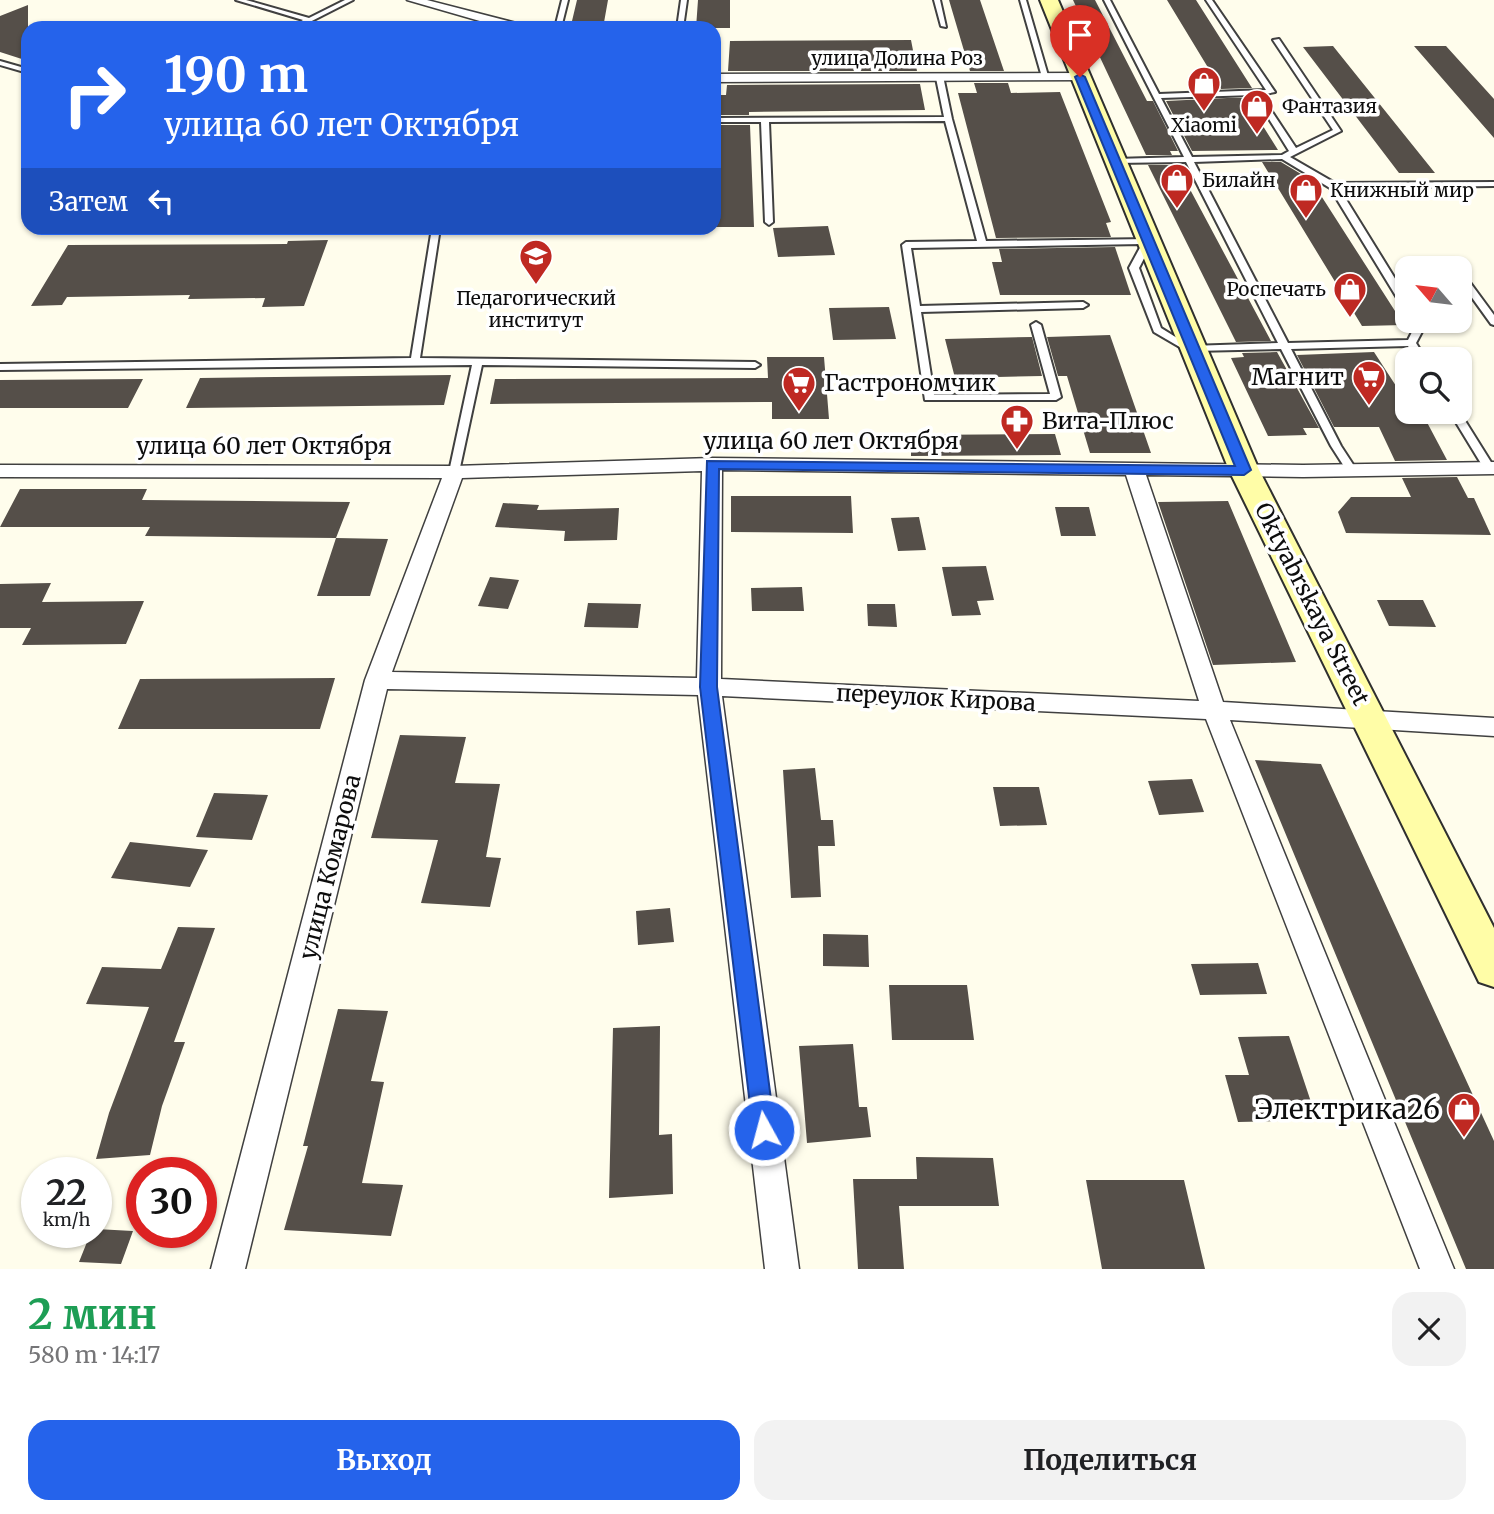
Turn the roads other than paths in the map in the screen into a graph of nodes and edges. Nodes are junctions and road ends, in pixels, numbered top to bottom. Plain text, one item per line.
1 (239, 0) edge
2 (350, 0) edge
3 (414, 0) edge
4 (565, 0) edge
5 (684, 0) edge
6 (937, 0) edge
7 (1023, 0) edge
8 (1049, 0) edge
9 (1107, 0) edge
10 (1209, 0) edge
11 (444, 4) edge
12 (310, 20) joint
13 (497, 21) edge
14 (560, 21) edge
15 (681, 21) edge
16 (944, 26) dead end
17 (1277, 40) dead end
18 (0, 63) edge
19 (21, 69) edge
20 (1046, 77) junction
21 (1080, 77) junction
22 (721, 78) edge
23 (940, 78) junction
24 (1256, 93) junction
25 (1157, 96) junction
26 (948, 119) junction
27 (721, 120) edge
28 (765, 120) junction
29 (1294, 152) junction
30 (1284, 157) junction
31 (1189, 159) junction
32 (1115, 161) junction
33 (1494, 184) edge
34 (1333, 186) junction
35 (769, 222) dead end
36 (435, 235) edge
37 (1149, 241) junction
38 (982, 244) junction
39 (1395, 287) edge
40 (1472, 292) edge
41 (1083, 305) dead end
42 (916, 309) junction
43 (1494, 322) edge
44 (1036, 325) dead end
45 (1416, 333) edge
46 (1411, 343) junction
47 (1287, 346) junction
48 (1414, 347) edge
49 (1194, 350) junction
50 (415, 360) junction
51 (478, 362) junction
52 (755, 365) dead end
53 (0, 367) edge
54 (1463, 424) edge
55 (712, 464) junction
56 (1492, 468) edge
57 (1133, 469) junction
58 (1351, 469) junction
59 (1244, 470) junction
60 (0, 471) edge
61 (454, 472) junction
62 (377, 680) junction
63 (709, 687) junction
64 (1214, 710) junction
65 (1369, 718) junction
66 (1494, 727) edge
67 (1494, 969) edge
68 (228, 1269) edge
69 (782, 1269) edge
70 (1437, 1269) edge

1 - 12 lane
2 - 12 lane
3 - 11 street
4 - 14 lane
5 - 15 lane
6 - 16 lane
7 - 20 lane
8 - 21 main road, Oktyabrskaya Street
9 - 25 lane
10 - 24 lane
11 - 13 street
17 - 29 lane
18 - 19 lane
20 - 21 street, улица Долина Роз
20 - 23 street, улица Долина Роз
21 - 32 main road, Oktyabrskaya Street
22 - 23 street, улица Долина Роз
23 - 26 lane
24 - 25 lane
24 - 29 lane
25 - 31 lane
26 - 28 lane
26 - 38 lane
27 - 28 lane
28 - 35 lane
29 - 30 lane
30 - 31 lane
30 - 34 lane
31 - 32 lane
31 - 47 lane
32 - 37 main road, Oktyabrskaya Street
33 - 34 lane
34 - 39 lane
36 - 50 lane
37 - 38 lane
37 - 49 main road, Oktyabrskaya Street
38 - 42 lane
40 - 43 lane
41 - 42 lane
42 - 44 lane
45 - 46 lane
46 - 47 lane
46 - 48 lane
47 - 49 lane
47 - 58 lane
49 - 59 main road, Oktyabrskaya Street
50 - 51 lane
50 - 53 lane
51 - 52 lane
51 - 61 lane
54 - 56 lane
55 - 57 street, улица 60 лет Октября
55 - 61 street, улица 60 лет Октября
55 - 63 street
56 - 58 street, улица 60 лет Октября
57 - 59 street, улица 60 лет Октября
57 - 64 street
58 - 59 street, улица 60 лет Октября
59 - 65 main road, Oktyabrskaya Street
60 - 61 street, улица 60 лет Октября
61 - 62 street, улица Комарова
62 - 63 street, переулок Кирова
62 - 68 street, улица Комарова
63 - 64 street, переулок Кирова
63 - 69 street
64 - 65 street, переулок Кирова
64 - 70 street
65 - 66 street, переулок Кирова
65 - 67 main road, Oktyabrskaya Street

